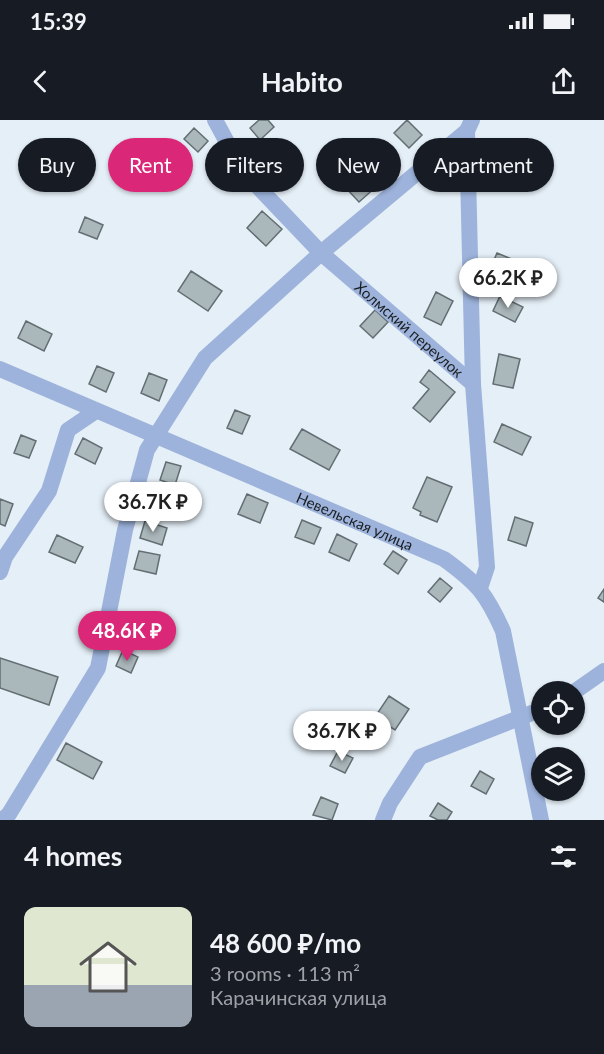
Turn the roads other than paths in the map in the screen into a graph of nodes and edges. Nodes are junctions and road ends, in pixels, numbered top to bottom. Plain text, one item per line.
1 (215, 120) edge
2 (469, 125) edge
3 (321, 253) junction
4 (0, 369) edge
5 (473, 384) junction
6 (96, 411) junction
7 (155, 435) junction
8 (0, 572) edge
9 (480, 588) junction
10 (604, 671) edge
11 (585, 684) edge
12 (531, 715) edge
13 (520, 720) junction
14 (2, 820) edge
15 (382, 820) edge
16 (541, 820) edge

1 - 3 street, Холмский переулок
2 - 3 street
2 - 5 street
3 - 5 street, Холмский переулок
3 - 7 street
4 - 6 street, Невельская улица
5 - 9 street, Холмский переулок
6 - 7 street, Невельская улица
6 - 8 street
7 - 9 street, Невельская улица
7 - 14 street
9 - 13 street, Невельская улица
10 - 11 street
12 - 13 street
13 - 15 street
13 - 16 street, Невельская улица

